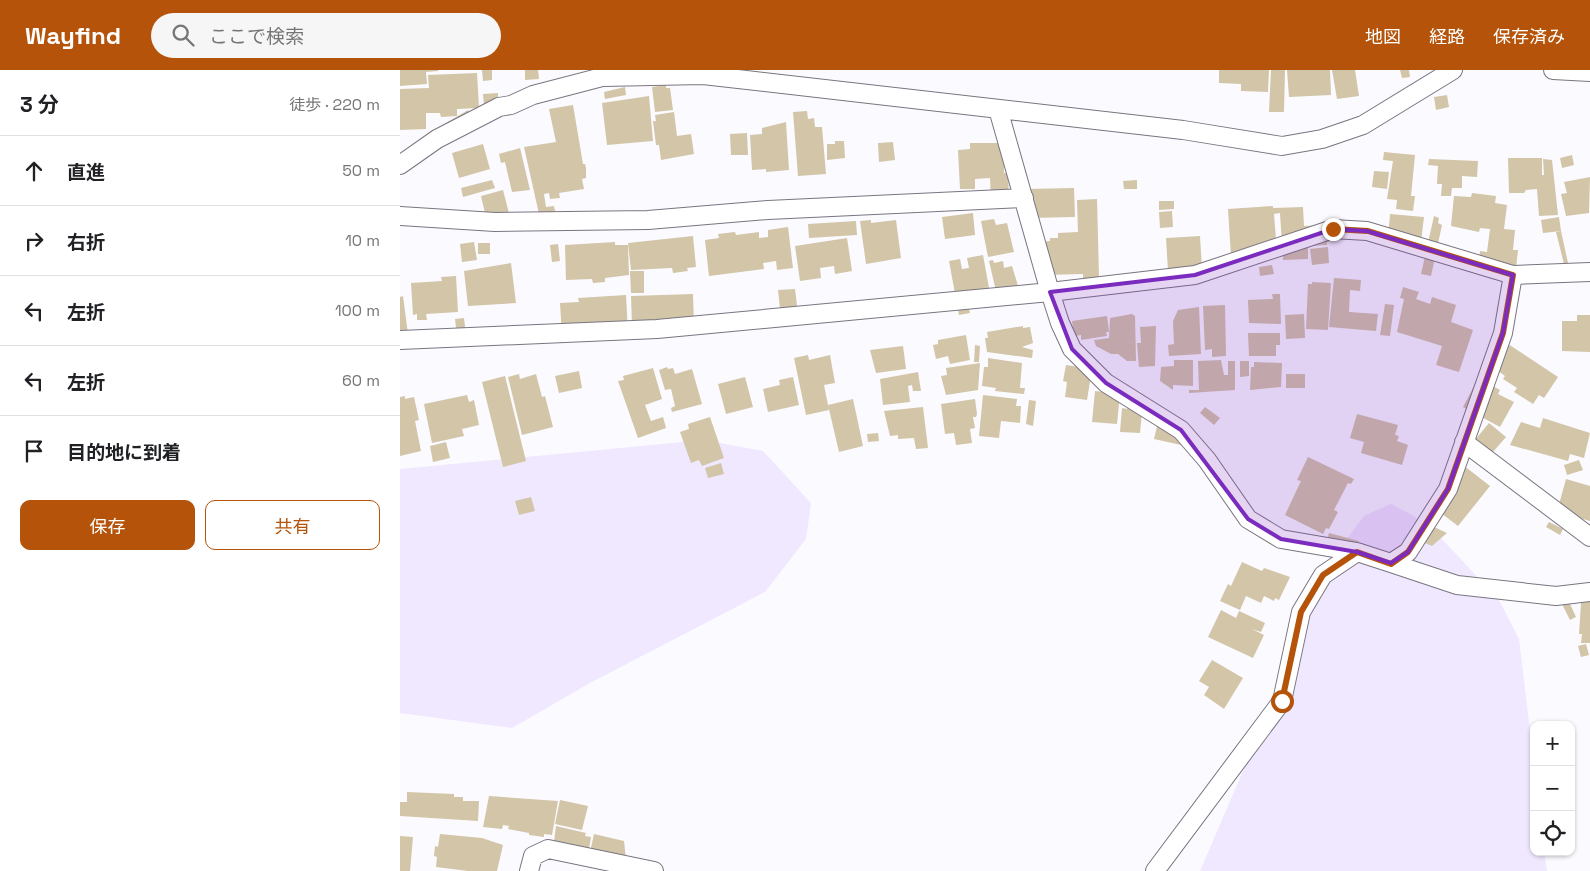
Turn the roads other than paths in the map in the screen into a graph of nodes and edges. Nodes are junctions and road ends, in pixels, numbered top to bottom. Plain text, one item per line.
1 (1453, 70) edge
2 (1553, 70) edge
3 (1590, 72) edge
4 (998, 109) junction
5 (400, 165) edge
6 (1024, 198) junction
7 (400, 216) edge
8 (1590, 272) edge
9 (1513, 275) junction
10 (1050, 292) junction
11 (400, 340) edge
12 (1464, 442) junction
13 (1590, 537) edge
14 (1357, 552) junction
15 (1391, 564) junction
16 (1590, 592) edge
17 (529, 871) edge
18 (654, 871) edge
19 (1155, 871) edge

1 - 4 street
2 - 3 street
4 - 5 street
4 - 6 street
6 - 7 street
6 - 10 street
8 - 9 street
9 - 10 street
9 - 12 street
10 - 11 street
10 - 14 street
12 - 13 street
12 - 15 street
14 - 15 street
14 - 19 street
15 - 16 street
17 - 18 street

